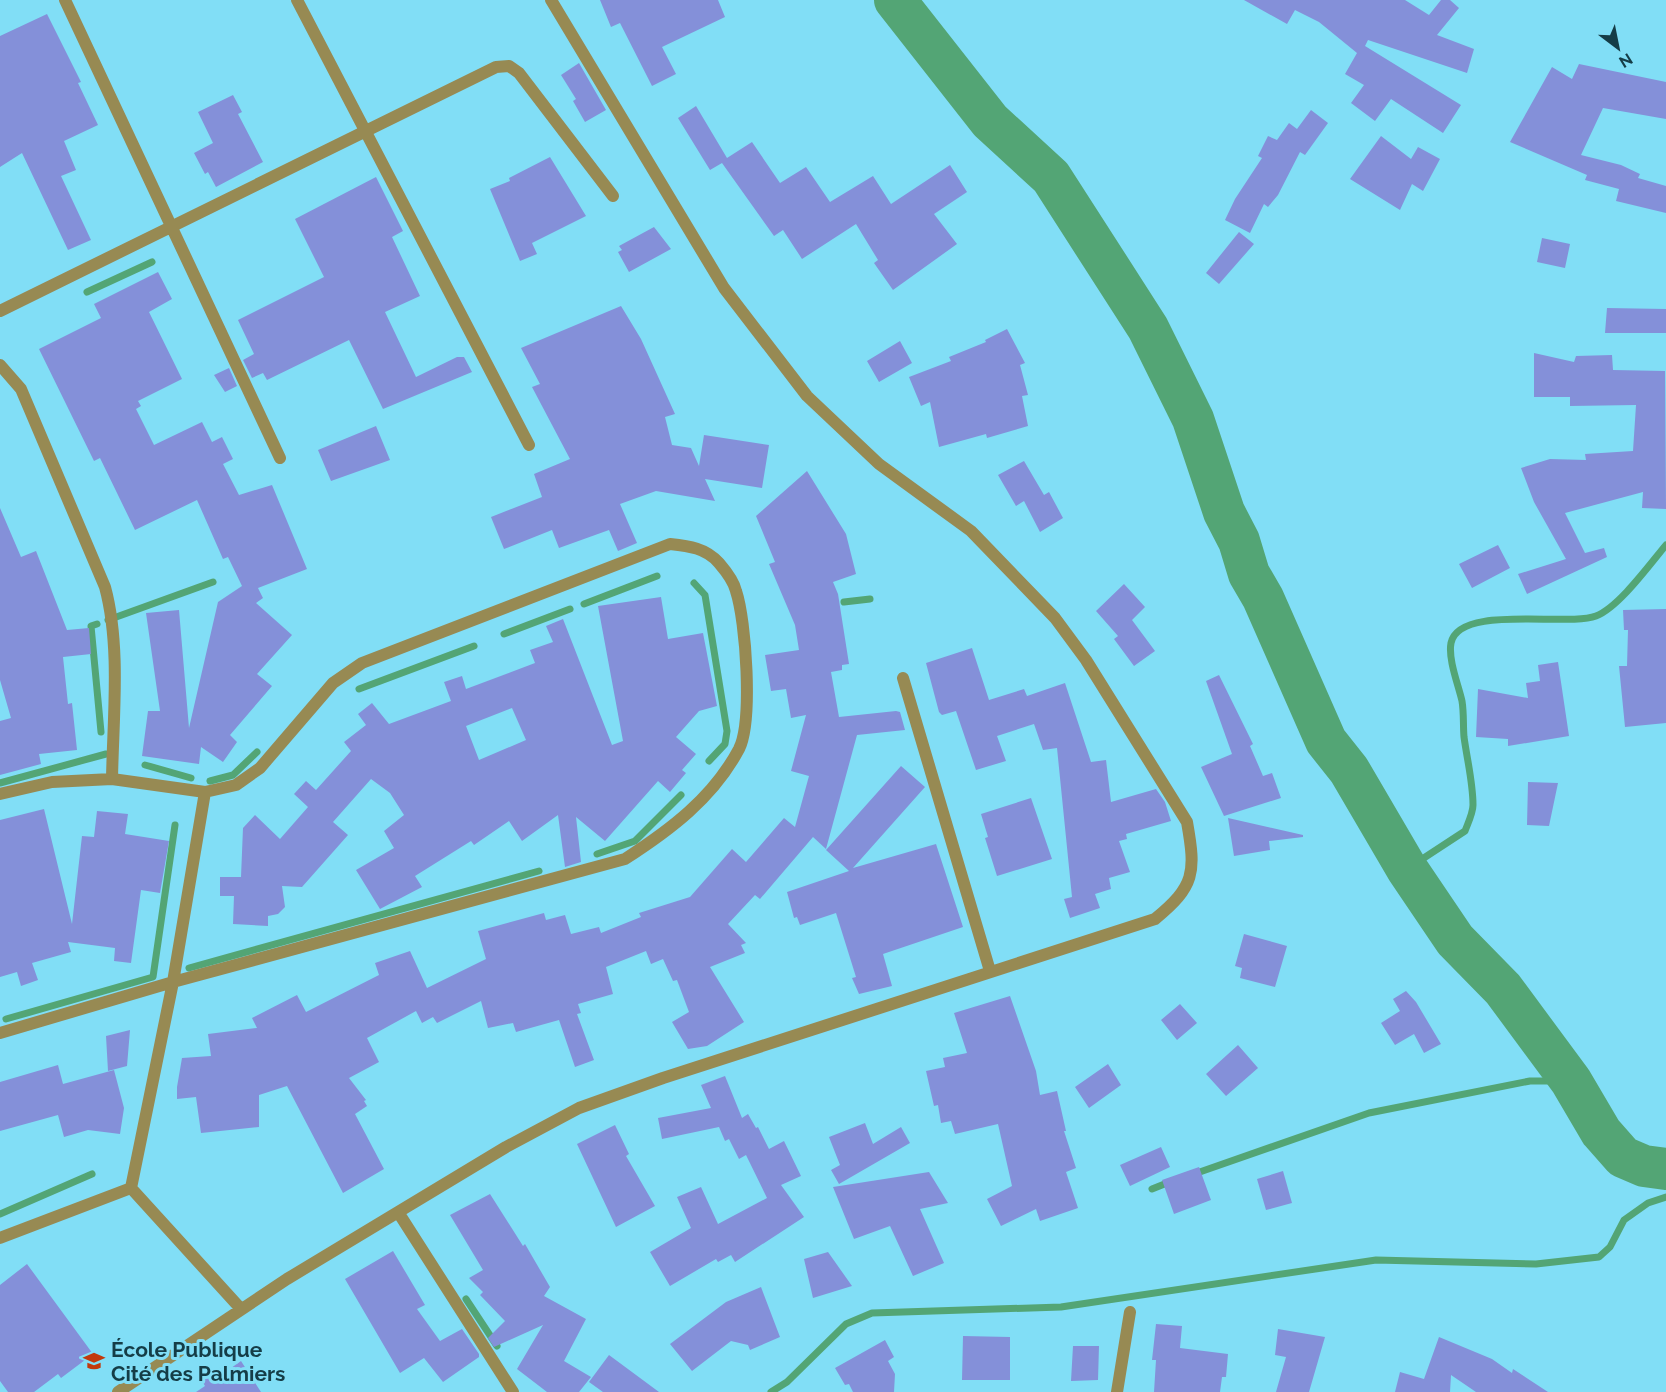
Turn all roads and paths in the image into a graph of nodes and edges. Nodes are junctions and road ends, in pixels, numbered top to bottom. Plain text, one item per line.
1 (64, 0) edge
2 (297, 0) edge
3 (551, 0) edge
4 (365, 134) junction
5 (613, 196) dead end
6 (171, 228) junction
7 (0, 311) edge
8 (0, 365) edge
9 (529, 445) dead end
10 (280, 458) dead end
11 (903, 678) dead end
12 (112, 779) junction
13 (205, 792) junction
14 (0, 794) edge
15 (990, 971) junction
16 (173, 982) junction
17 (0, 1033) edge
18 (130, 1188) junction
19 (398, 1212) junction
20 (0, 1238) edge
21 (241, 1309) junction
22 (1130, 1312) dead end
23 (118, 1392) edge
24 (513, 1392) edge
25 (1117, 1392) edge

1 - 6 street
2 - 4 street
3 - 15 street
4 - 5 street
4 - 6 street
4 - 9 street
6 - 7 street
6 - 10 street
8 - 12 street
11 - 15 street
12 - 13 street
12 - 14 street
13 - 16 street
13 - 16 street
15 - 19 street
16 - 17 street
16 - 18 street
18 - 20 street
18 - 21 street
19 - 21 street
19 - 24 street
21 - 23 street
22 - 25 street

